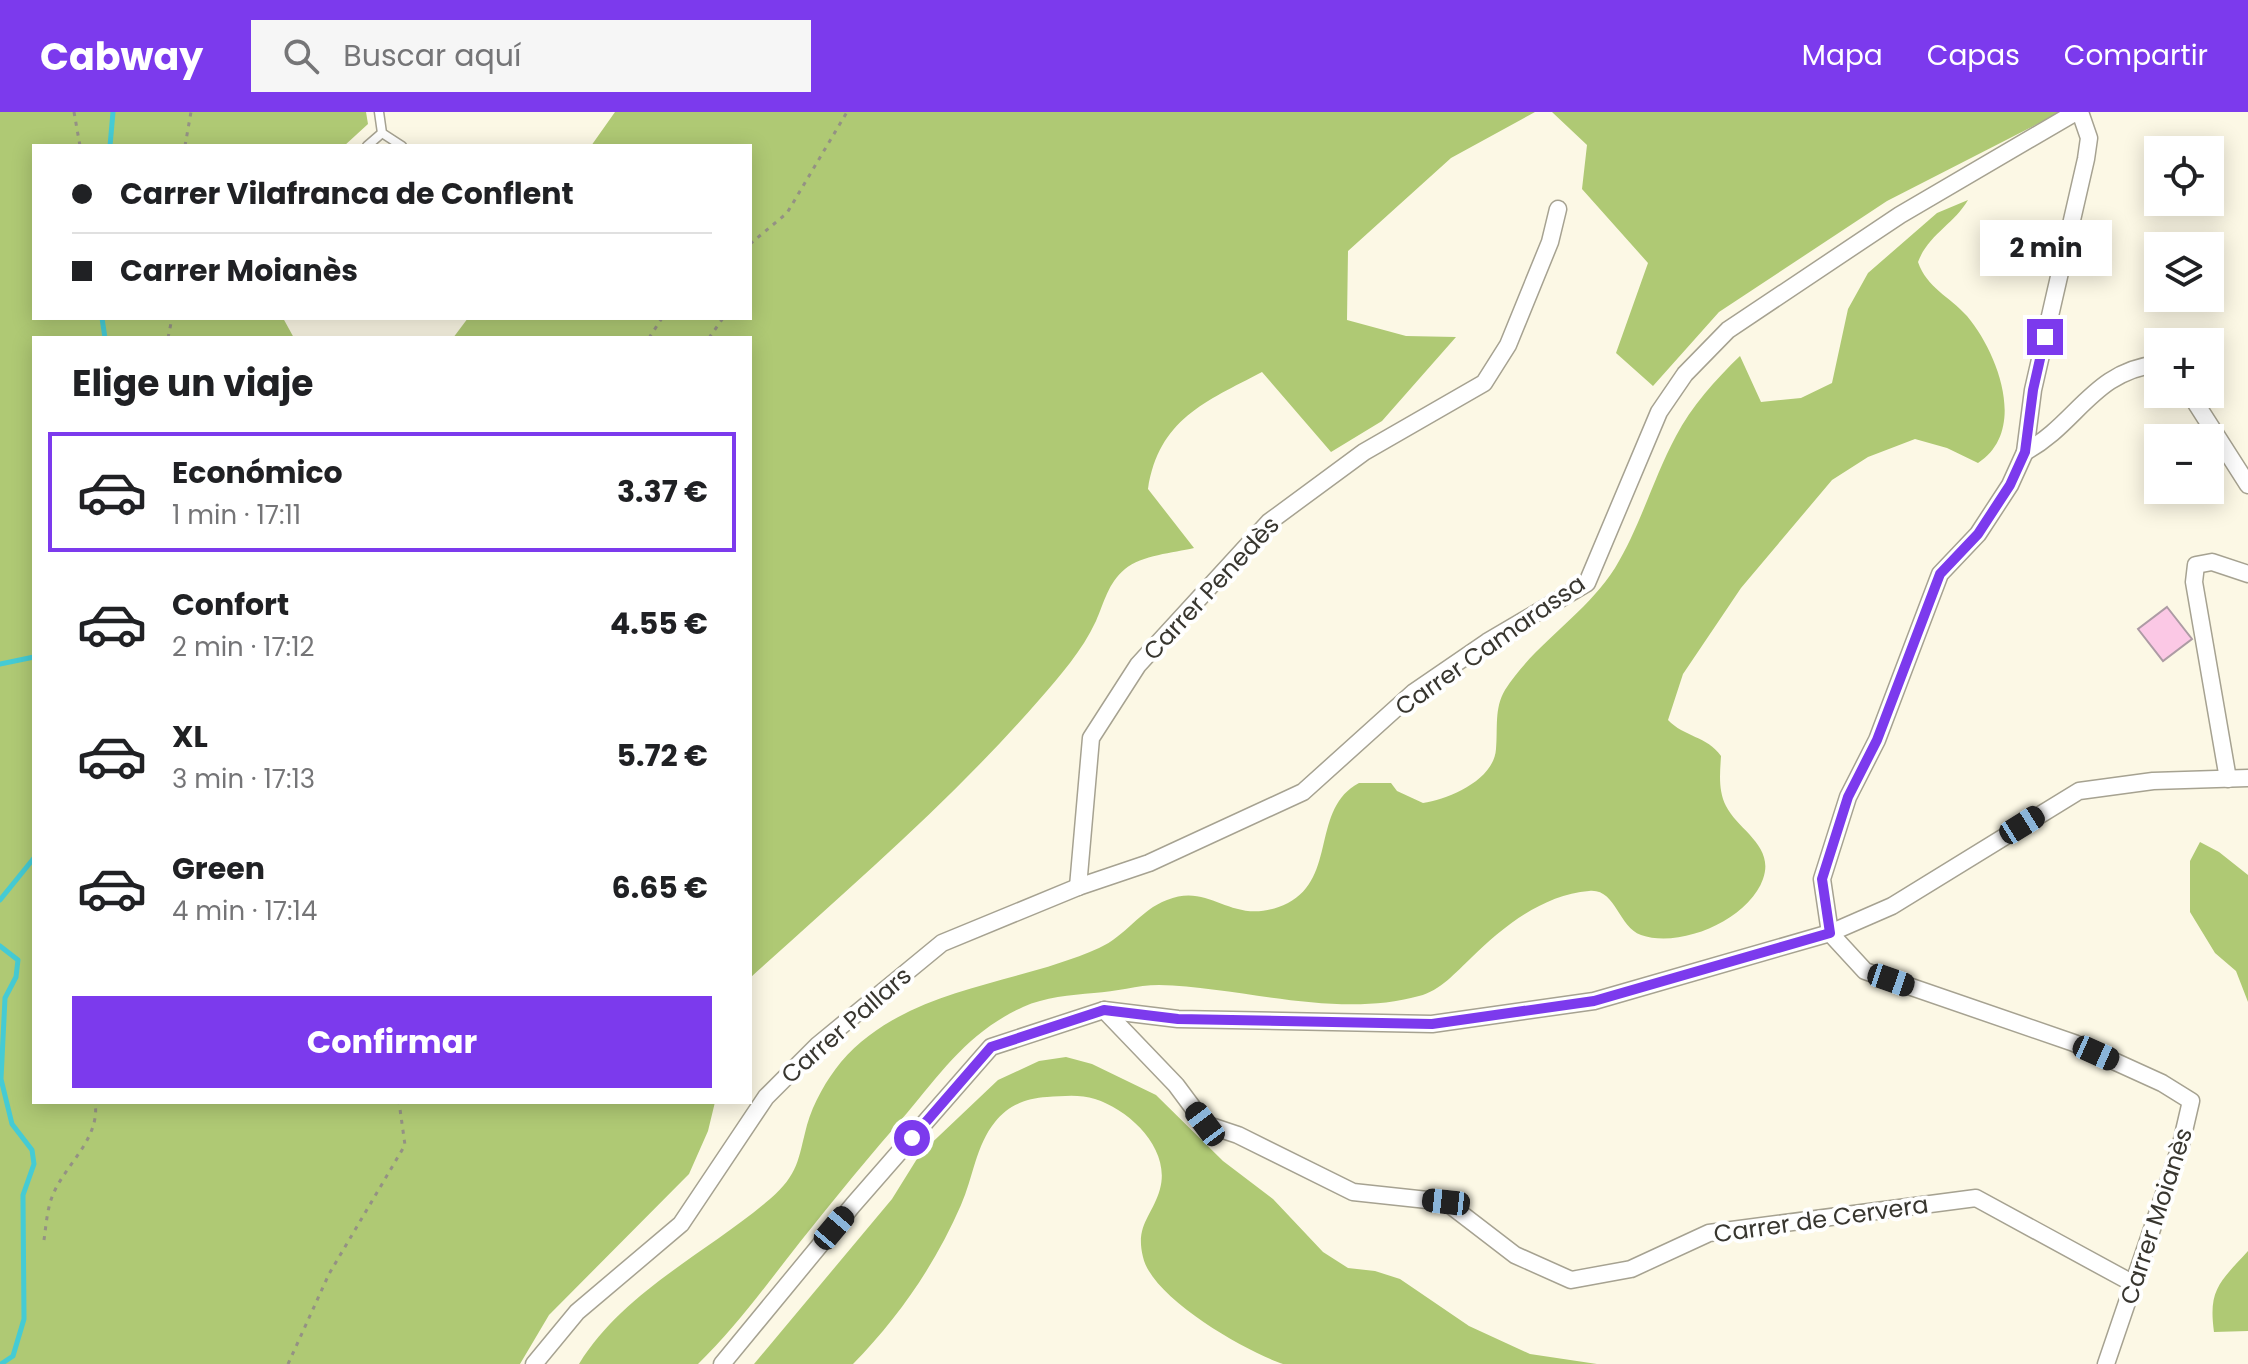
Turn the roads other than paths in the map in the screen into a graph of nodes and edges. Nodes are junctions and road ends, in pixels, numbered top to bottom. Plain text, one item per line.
1 (379, 112) edge
2 (2078, 112) edge
3 (382, 133) junction
4 (369, 144) edge
5 (399, 144) edge
6 (1558, 209) dead end
7 (2144, 366) edge
8 (2199, 408) edge
9 (2025, 452) junction
10 (2248, 485) edge
11 (2248, 574) edge
12 (2248, 778) edge
13 (2228, 779) junction
14 (1078, 887) junction
15 (1830, 933) junction
16 (1104, 1010) junction
17 (2134, 1284) junction
18 (534, 1364) edge
19 (722, 1364) edge
20 (2106, 1364) edge

1 - 3 lane
2 - 9 street
2 - 14 street, Carrer Camarassa
3 - 4 lane
3 - 5 lane
6 - 14 street, Carrer Penedès
7 - 9 street
8 - 10 street
9 - 15 street
11 - 13 street
12 - 13 street
13 - 15 street
14 - 18 street, Carrer Pallars
15 - 16 street
15 - 17 street, Carrer Moianès
16 - 17 street, Carrer de Cervera
16 - 19 street
17 - 20 street, Carrer Moianès

